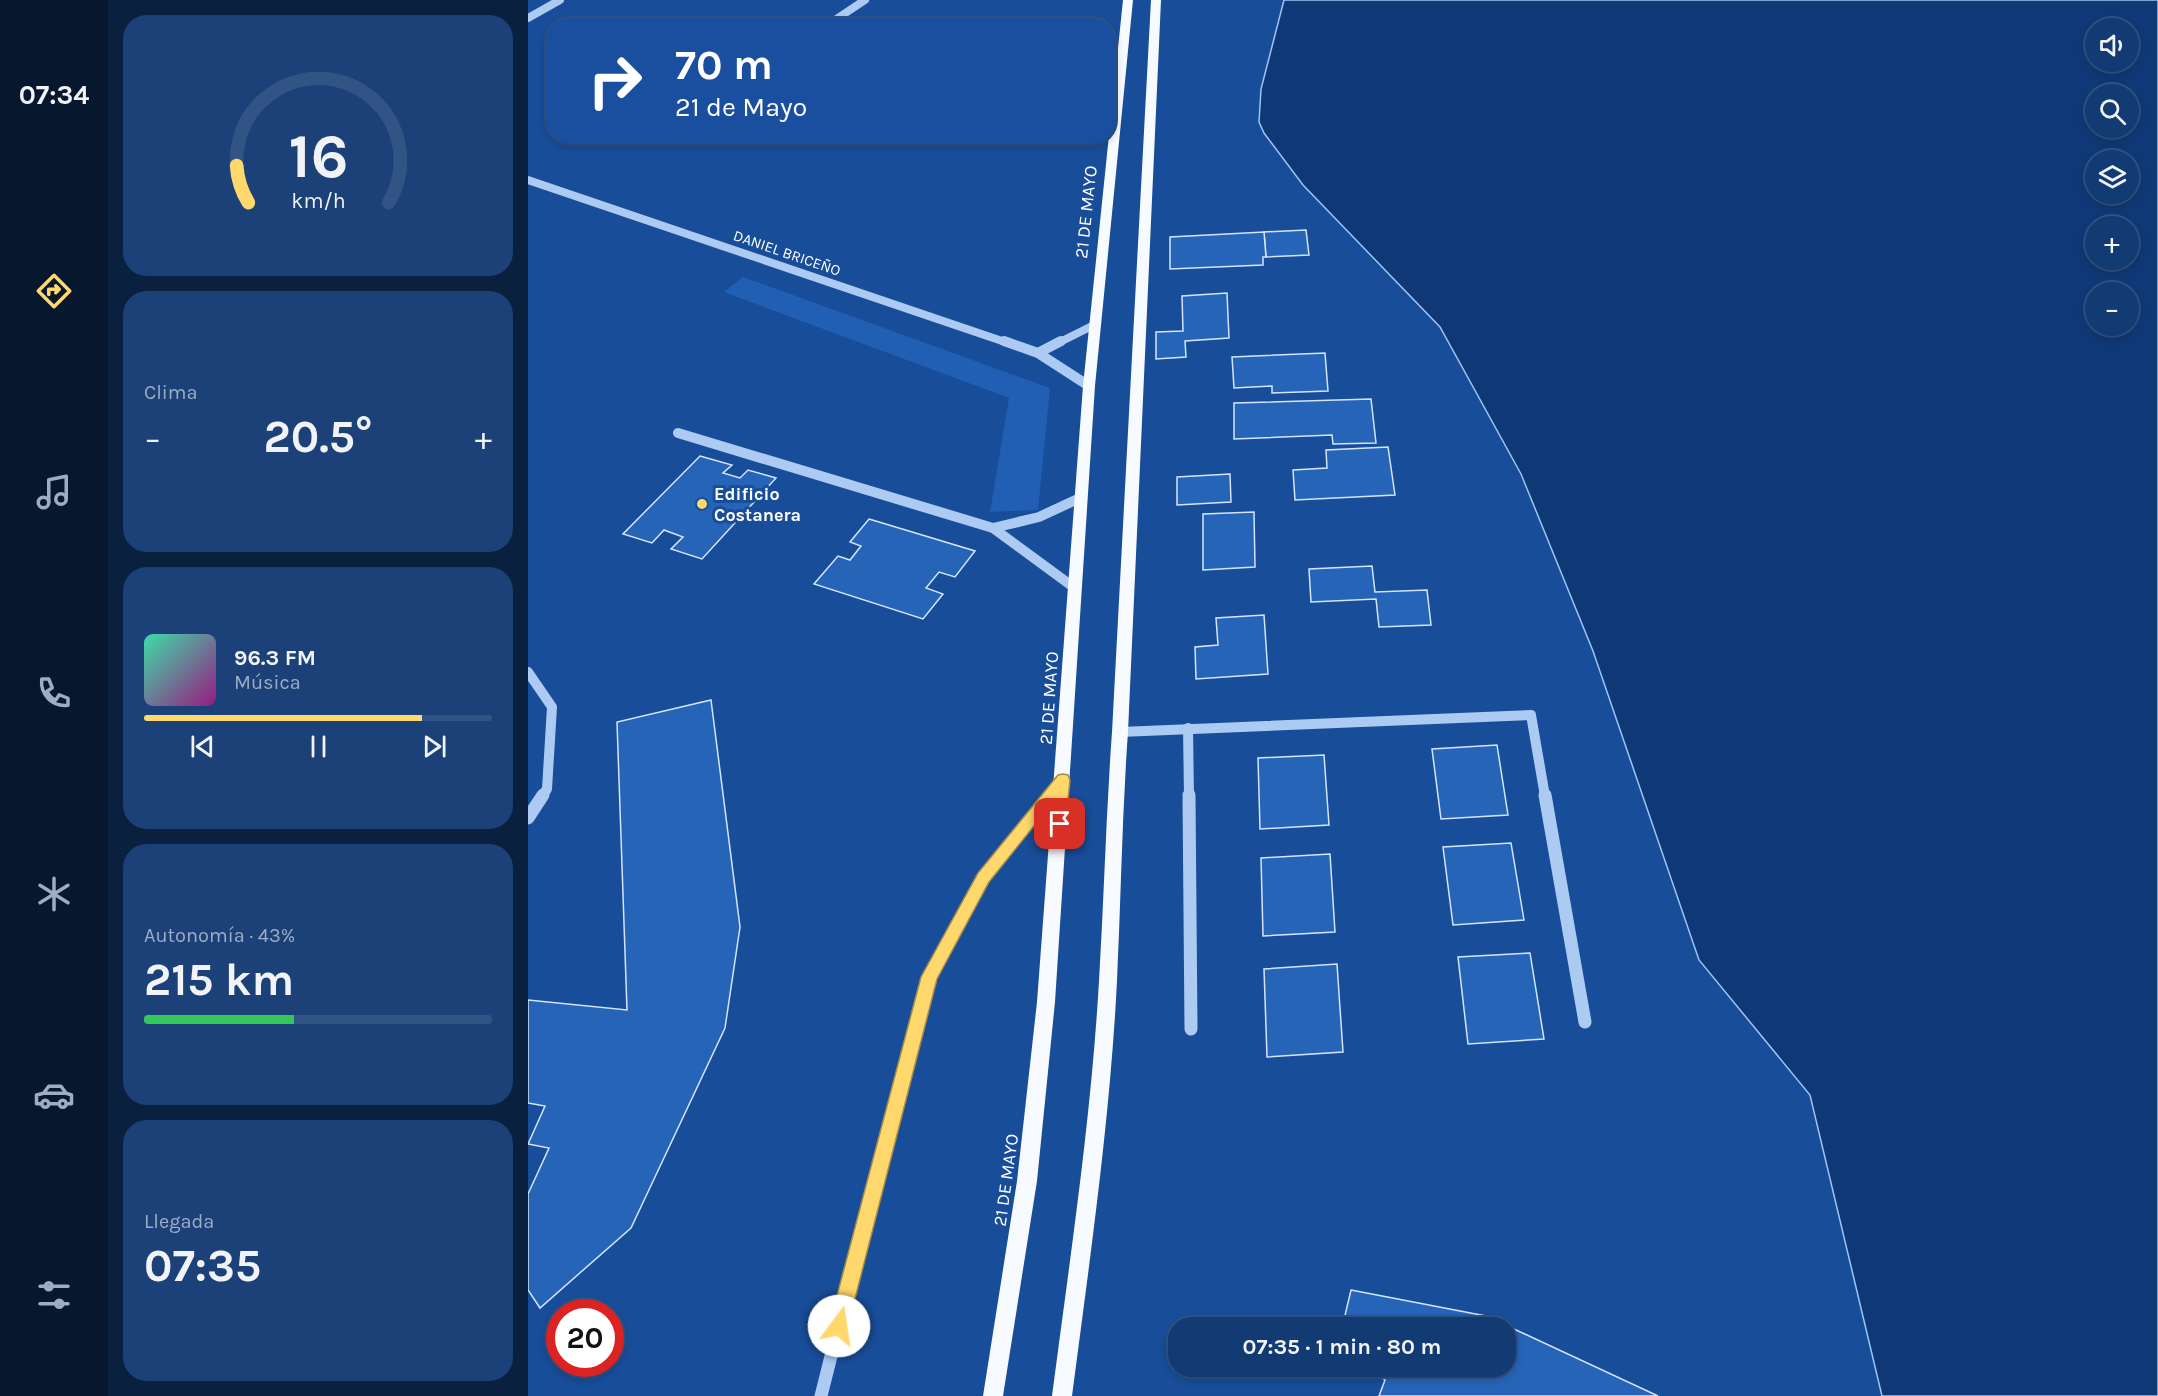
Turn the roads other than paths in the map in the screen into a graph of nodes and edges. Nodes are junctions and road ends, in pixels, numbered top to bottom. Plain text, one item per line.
1 (557, 0) edge
2 (865, 0) edge
3 (1128, 0) edge
4 (1156, 0) edge
5 (528, 18) edge
6 (838, 18) edge
7 (1116, 118) edge
8 (1113, 144) edge
9 (528, 180) edge
10 (1095, 325) junction
11 (1038, 353) junction
12 (1089, 386) junction
13 (678, 433) dead end
14 (1082, 497) junction
15 (993, 528) junction
16 (1076, 589) junction
17 (528, 672) edge
18 (1188, 728) junction
19 (1120, 732) junction
20 (1063, 780) junction
21 (528, 818) edge
22 (1585, 1022) dead end
23 (1191, 1029) dead end
24 (821, 1396) edge
25 (993, 1396) edge
26 (1062, 1396) edge

1 - 5 street
2 - 6 street
3 - 7 main road, 21 DE MAYO
4 - 19 main road
8 - 10 main road, 21 DE MAYO
9 - 11 street, DANIEL BRICEÑO
10 - 11 street
10 - 12 main road, 21 DE MAYO
11 - 12 street, DANIEL BRICEÑO
12 - 14 main road, 21 DE MAYO
13 - 15 street
14 - 15 street
14 - 16 main road, 21 DE MAYO
15 - 16 street
16 - 20 main road, 21 DE MAYO
17 - 21 street
18 - 19 street
18 - 22 street
18 - 23 street
19 - 26 main road
20 - 24 street
20 - 25 main road, 21 DE MAYO

